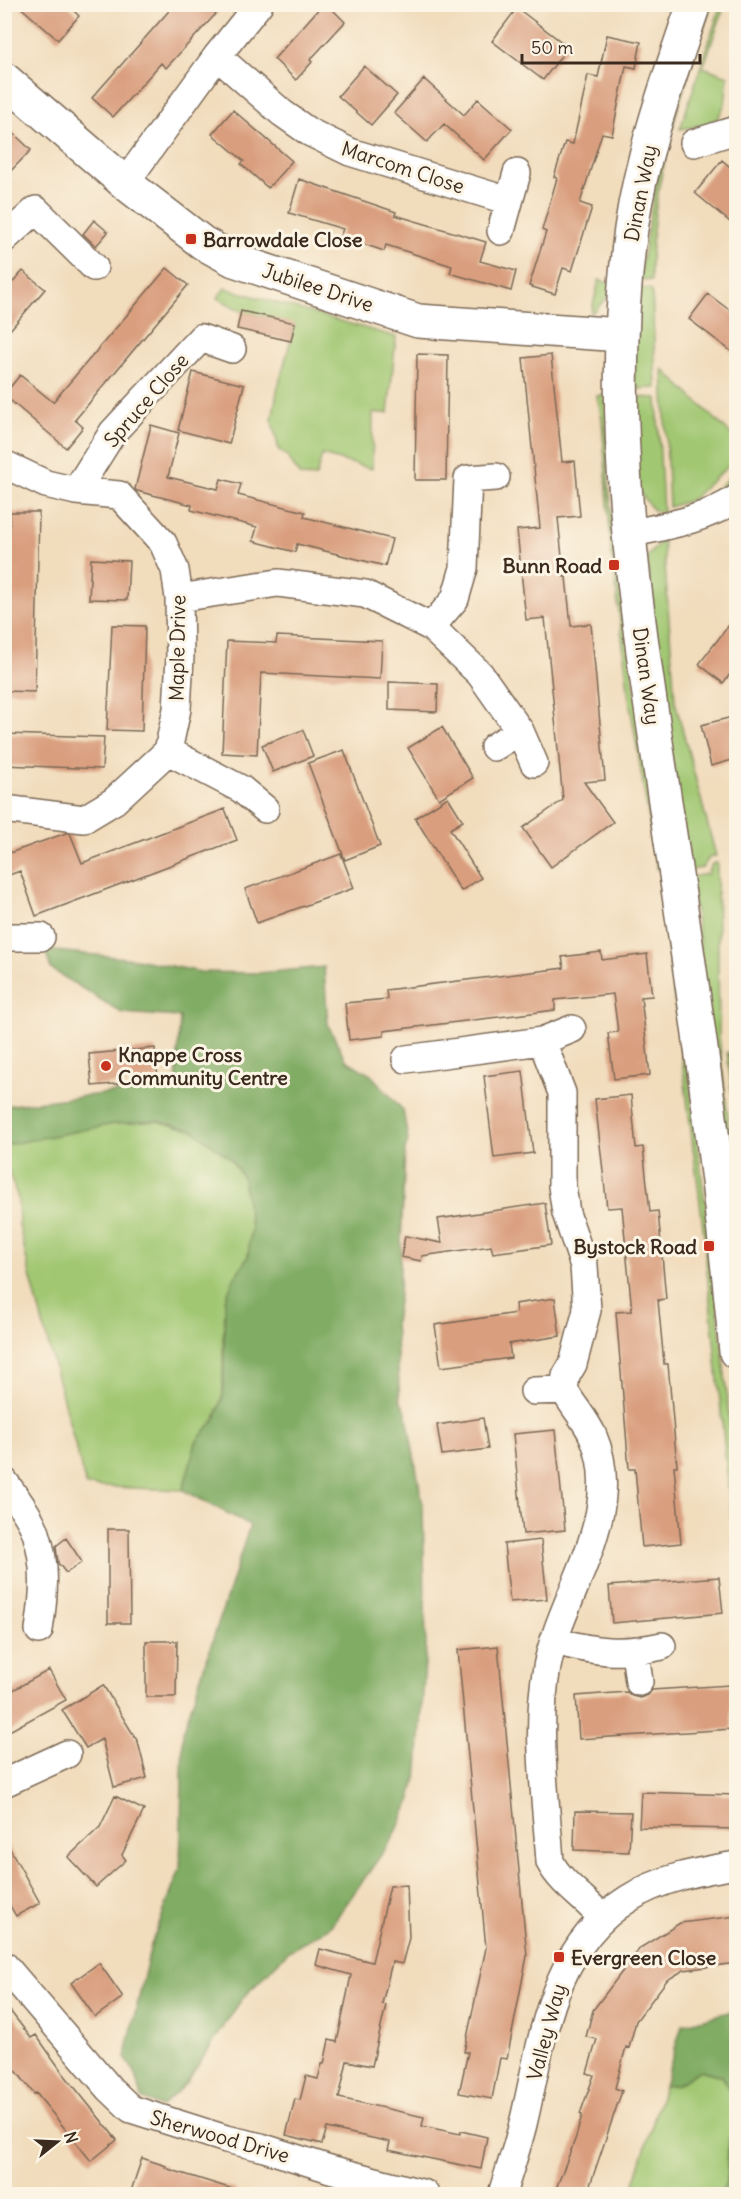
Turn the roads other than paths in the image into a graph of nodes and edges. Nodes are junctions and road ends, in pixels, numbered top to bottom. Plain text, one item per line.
1 (259, 4) edge
2 (694, 4) edge
3 (217, 56) junction
4 (4, 79) edge
5 (736, 130) edge
6 (694, 143) dead end
7 (517, 173) dead end
8 (125, 183) junction
9 (509, 201) junction
10 (501, 231) dead end
11 (4, 239) edge
12 (94, 267) dead end
13 (622, 336) junction
14 (232, 349) dead end
15 (4, 464) edge
16 (496, 477) dead end
17 (76, 491) junction
18 (736, 499) edge
19 (628, 534) junction
20 (179, 598) junction
21 (431, 627) junction
22 (520, 731) junction
23 (494, 747) dead end
24 (168, 751) junction
25 (534, 763) dead end
26 (4, 809) edge
27 (265, 809) dead end
28 (4, 937) edge
29 (41, 937) dead end
30 (572, 1029) dead end
31 (542, 1041) junction
32 (406, 1059) dead end
33 (736, 1352) edge
34 (564, 1390) junction
35 (534, 1391) dead end
36 (4, 1481) edge
37 (39, 1630) dead end
38 (555, 1641) junction
39 (662, 1646) dead end
40 (635, 1652) junction
41 (639, 1682) dead end
42 (67, 1754) dead end
43 (4, 1783) edge
44 (736, 1865) edge
45 (603, 1918) junction
46 (4, 1965) edge
47 (425, 2194) edge
48 (502, 2194) edge

1 - 3 street
2 - 13 street, Dinan Way
3 - 8 street
3 - 9 street, Marcom Close
4 - 8 street, Jubilee Drive
5 - 6 street
7 - 9 street
8 - 13 street, Jubilee Drive
9 - 10 street
11 - 12 street
13 - 19 street, Dinan Way
14 - 17 street, Spruce Close
15 - 17 street, Maple Drive
16 - 21 street
17 - 20 street, Maple Drive
18 - 19 street
19 - 33 street, Dinan Way
20 - 21 street
20 - 24 street, Maple Drive
21 - 22 street
22 - 23 street
22 - 25 street
24 - 26 street
24 - 27 street
28 - 29 street
30 - 31 street
31 - 32 street
31 - 34 street
34 - 35 street
34 - 38 street
36 - 37 street
38 - 40 street
38 - 45 street
39 - 40 street
40 - 41 street
42 - 43 street
44 - 45 street, Valley Way
45 - 48 street, Valley Way
46 - 47 street, Sherwood Drive

